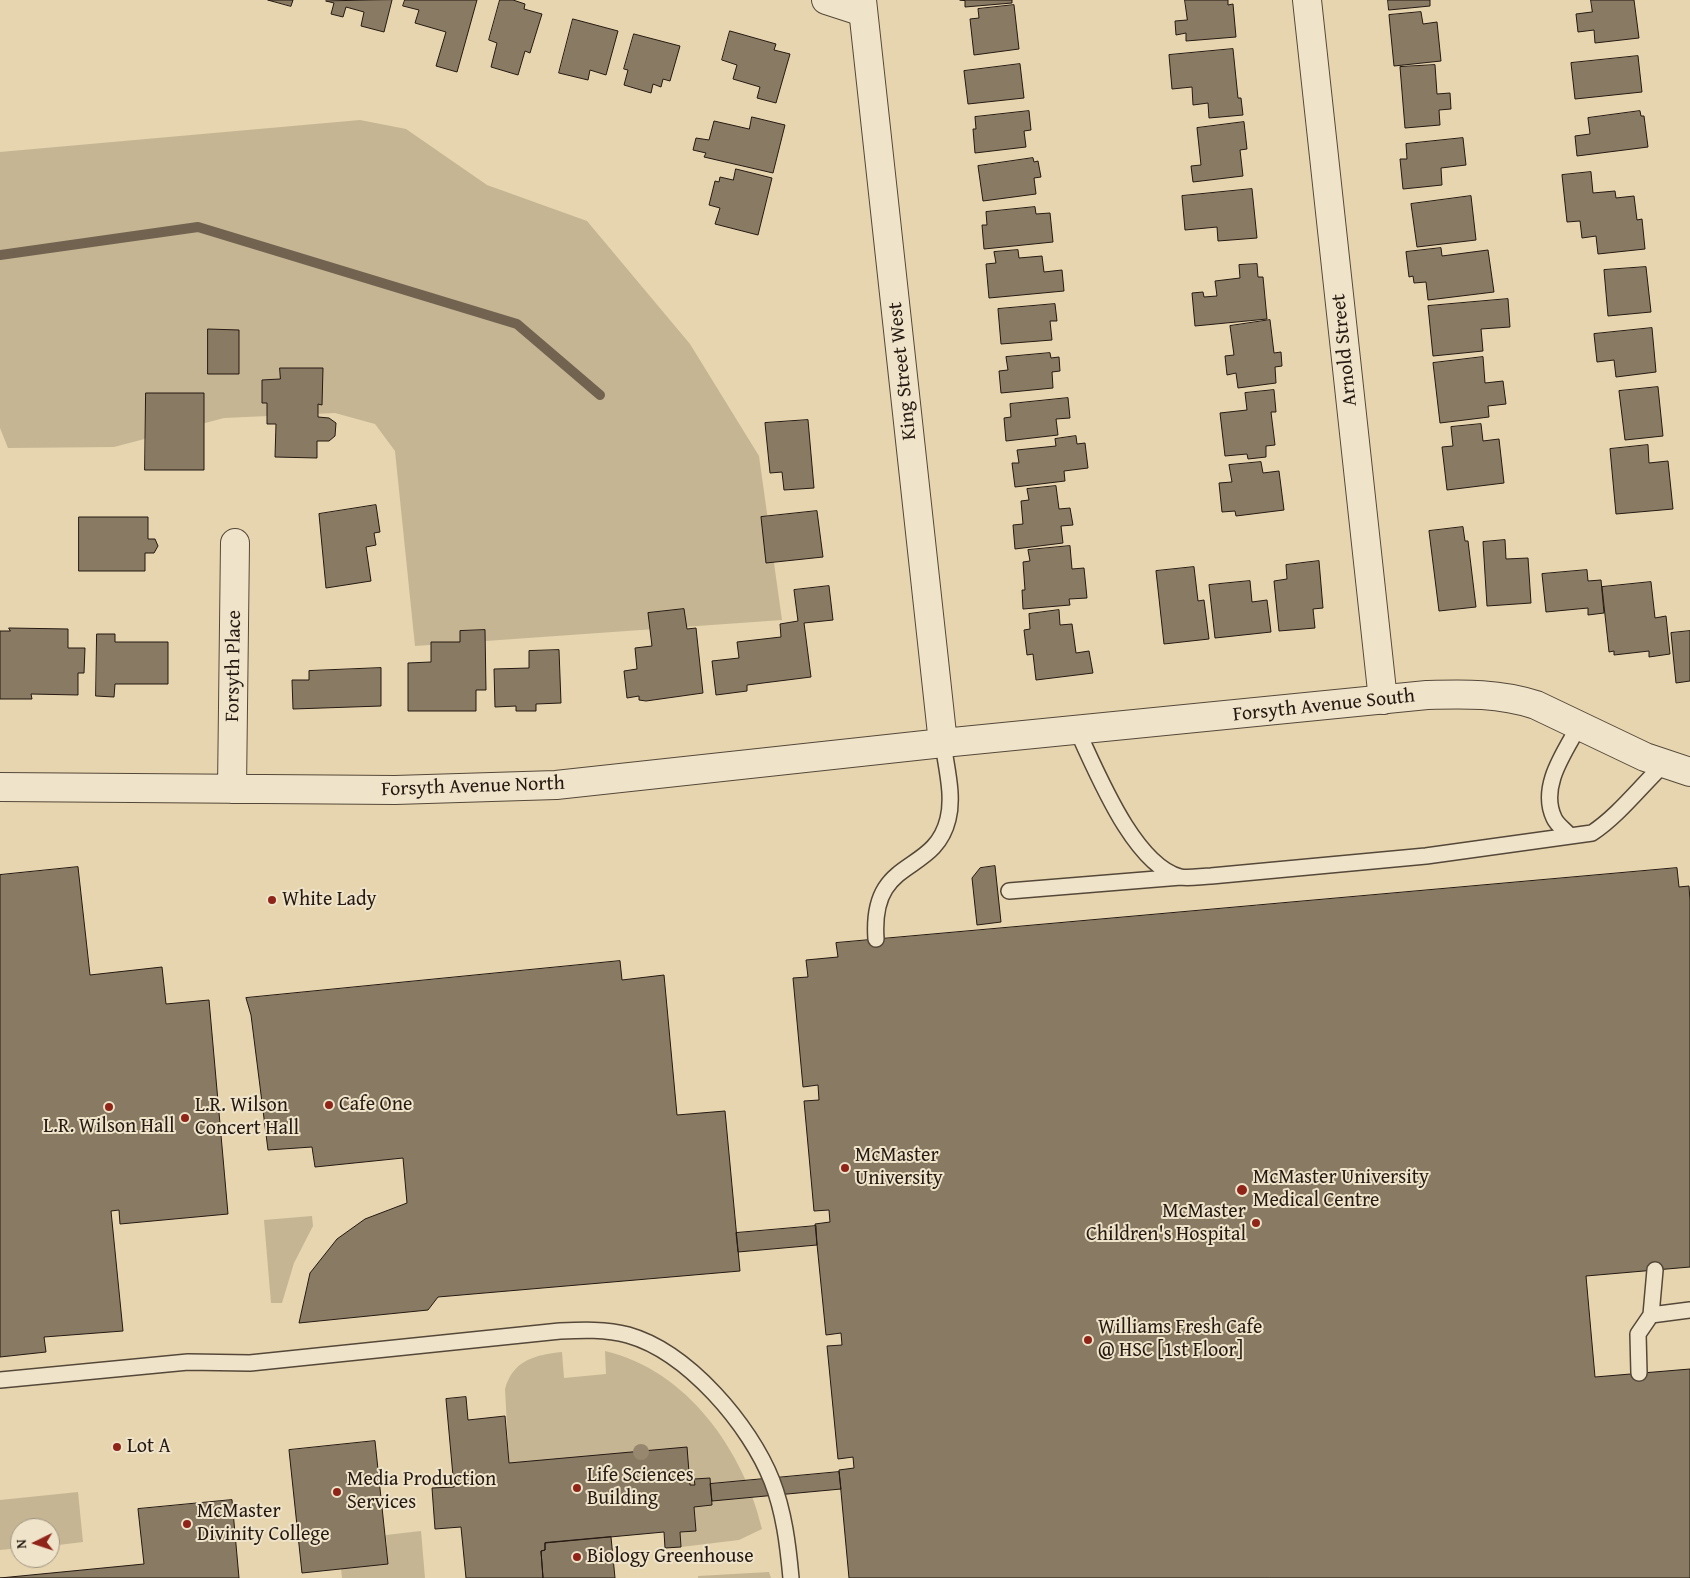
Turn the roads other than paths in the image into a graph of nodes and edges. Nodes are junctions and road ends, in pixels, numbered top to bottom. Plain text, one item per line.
1 (826, 0) edge
2 (1308, 0) edge
3 (863, 6) edge
4 (235, 543) dead end
5 (1383, 700) junction
6 (1580, 724) junction
7 (1077, 730) junction
8 (943, 743) junction
9 (1664, 764) junction
10 (1690, 772) edge
11 (0, 787) edge
12 (232, 790) junction
13 (1570, 836) junction
14 (1181, 877) junction
15 (1009, 891) dead end
16 (876, 939) dead end
17 (1655, 1270) dead end
18 (1690, 1310) edge
19 (1651, 1315) junction
20 (1639, 1373) dead end
21 (0, 1380) edge
22 (791, 1578) edge

1 - 3 street
2 - 5 street, Arnold Street
3 - 8 street, King Street West
4 - 12 street, Forsyth Place
5 - 6 street, Forsyth Avenue South
5 - 7 street, Forsyth Avenue South
6 - 9 street, Forsyth Avenue South
6 - 13 lane
7 - 8 street, Forsyth Avenue South
7 - 14 lane
8 - 12 street, Forsyth Avenue North
8 - 16 lane
9 - 10 street, Forsyth Avenue South
9 - 13 lane
11 - 12 street, Forsyth Avenue North
13 - 14 lane
14 - 15 lane
17 - 19 lane
18 - 19 lane
19 - 20 lane
21 - 22 lane

